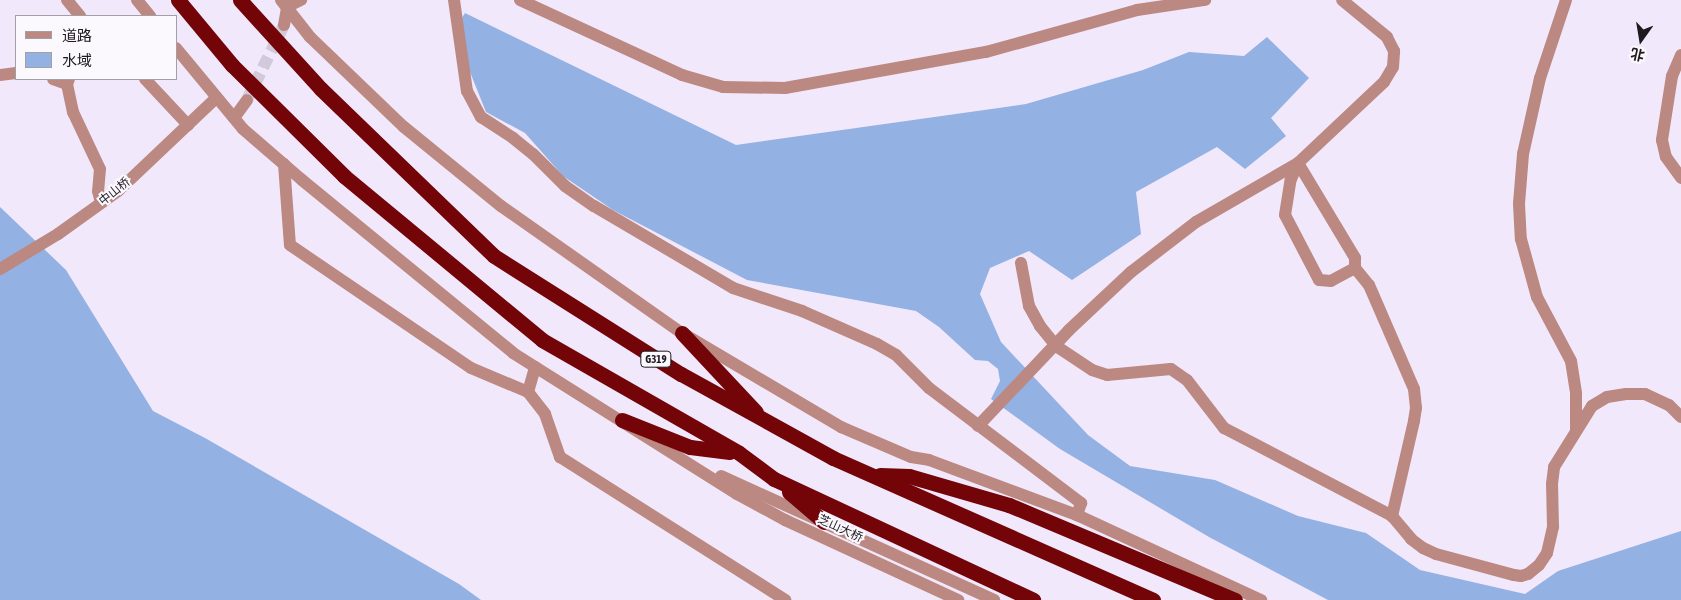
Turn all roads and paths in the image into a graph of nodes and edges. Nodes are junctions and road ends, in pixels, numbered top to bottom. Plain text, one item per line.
1 (68, 0) edge
2 (137, 0) edge
3 (178, 0) edge
4 (240, 0) edge
5 (301, 0) edge
6 (454, 0) edge
7 (520, 0) edge
8 (1205, 0) edge
9 (1342, 0) edge
10 (1566, 0) edge
11 (285, 2) edge
12 (79, 15) edge
13 (149, 15) edge
14 (284, 25) tunnel mouth
15 (178, 50) edge
16 (1681, 55) edge
17 (15, 73) edge
18 (0, 75) edge
19 (146, 80) edge
20 (68, 81) edge
21 (216, 98) junction
22 (247, 100) tunnel mouth
23 (234, 118) junction
24 (188, 124) junction
25 (1298, 163) junction
26 (284, 164) junction
27 (1681, 178) edge
28 (101, 203) junction
29 (1021, 263) dead end
30 (1355, 268) junction
31 (0, 269) edge
32 (682, 333) junction
33 (1056, 346) junction
34 (535, 367) junction
35 (528, 392) junction
36 (1681, 417) edge
37 (622, 420) junction
38 (768, 424) junction
39 (978, 426) junction
40 (1576, 429) junction
41 (739, 453) junction
42 (686, 460) junction
43 (872, 475) junction
44 (774, 479) junction
45 (1077, 515) junction
46 (1392, 516) junction
47 (824, 522) junction
48 (784, 600) edge
49 (958, 600) edge
50 (994, 600) edge
51 (1033, 600) edge
52 (1153, 600) edge
53 (1235, 600) edge
54 (1262, 600) edge

1 - 12 street
2 - 13 street
3 - 41 highway
4 - 38 highway, G319
5 - 11 street
6 - 39 street
7 - 8 street
9 - 25 street
10 - 40 street
11 - 14 street
11 - 32 street
15 - 21 street
16 - 27 street
17 - 18 street
19 - 24 street
20 - 28 street
21 - 23 street
21 - 24 street, 中山桥
22 - 23 street
23 - 26 street
24 - 28 street, 中山桥
25 - 30 street
25 - 30 street
25 - 33 street
26 - 34 street
26 - 35 street
28 - 31 street, 中山桥
29 - 33 street
30 - 46 street
32 - 38 highway
32 - 45 street
33 - 39 street
33 - 46 street
34 - 35 street
34 - 37 street
35 - 48 street
36 - 40 street
37 - 41 highway
37 - 42 street
38 - 43 highway, G319
39 - 45 street
40 - 46 street
41 - 44 highway
42 - 47 street, 芝山大桥
42 - 49 street
43 - 52 highway, G319
43 - 53 highway
44 - 47 highway
44 - 51 highway
45 - 54 street
47 - 50 street, 芝山大桥

